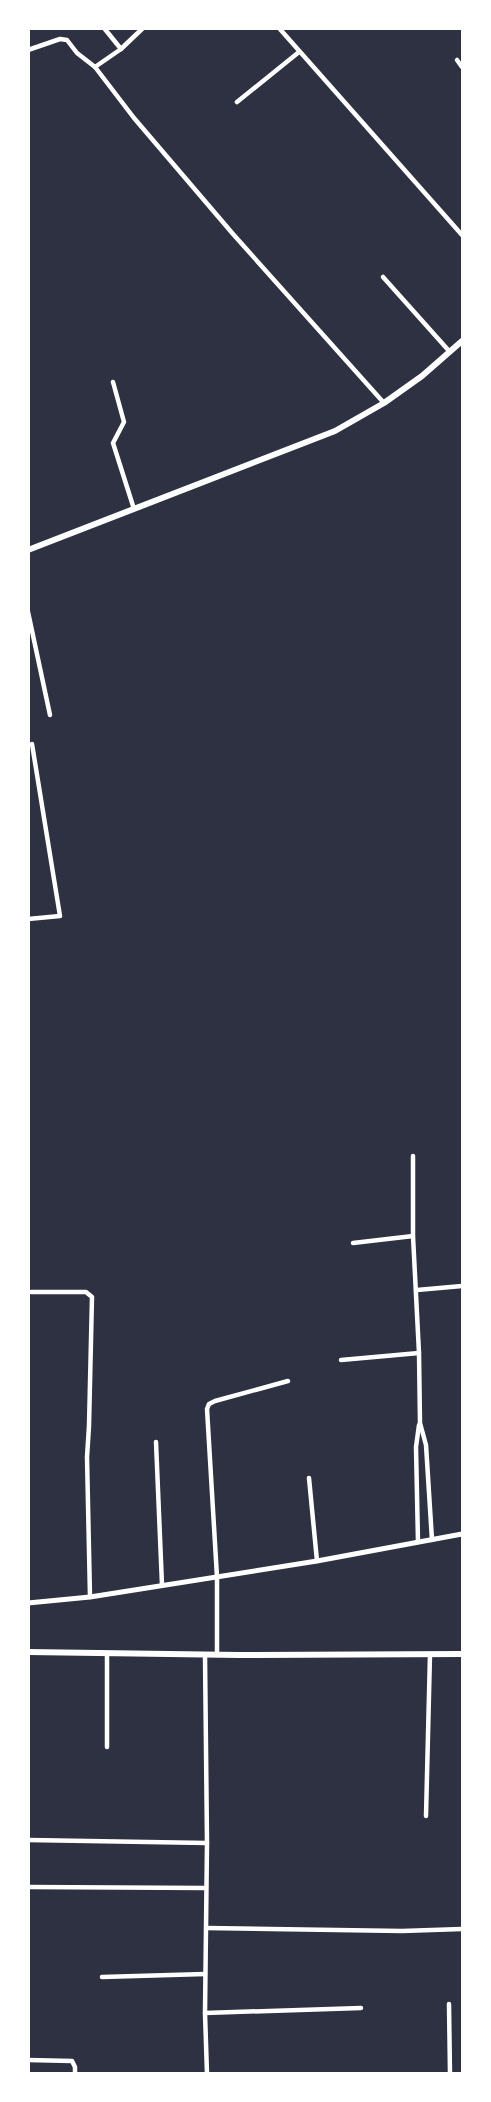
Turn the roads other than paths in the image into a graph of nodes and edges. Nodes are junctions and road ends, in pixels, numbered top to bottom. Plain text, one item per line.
1 (104, 28) edge
2 (143, 28) edge
3 (279, 28) edge
4 (121, 49) junction
5 (28, 50) edge
6 (299, 52) junction
7 (457, 60) dead end
8 (462, 67) edge
9 (95, 68) junction
10 (237, 102) dead end
11 (462, 236) edge
12 (383, 278) dead end
13 (462, 341) edge
14 (450, 352) junction
15 (113, 382) dead end
16 (384, 403) junction
17 (134, 509) junction
18 (28, 550) edge
19 (28, 612) edge
20 (50, 715) dead end
21 (32, 744) dead end
22 (28, 919) edge
23 (412, 1156) dead end
24 (412, 1236) junction
25 (353, 1243) dead end
26 (462, 1286) edge
27 (417, 1290) junction
28 (31, 1292) dead end
29 (419, 1353) junction
30 (341, 1360) dead end
31 (288, 1381) dead end
32 (420, 1423) junction
33 (156, 1442) dead end
34 (309, 1478) dead end
35 (462, 1534) edge
36 (432, 1540) junction
37 (418, 1542) junction
38 (317, 1561) junction
39 (216, 1577) junction
40 (162, 1585) junction
41 (90, 1597) junction
42 (28, 1603) edge
43 (28, 1652) edge
44 (107, 1654) junction
45 (206, 1654) junction
46 (430, 1654) junction
47 (462, 1654) edge
48 (217, 1655) junction
49 (107, 1747) dead end
50 (426, 1816) dead end
51 (28, 1840) edge
52 (207, 1843) junction
53 (28, 1887) edge
54 (206, 1888) junction
55 (206, 1928) junction
56 (462, 1929) edge
57 (205, 1974) junction
58 (102, 1977) dead end
59 (449, 2004) dead end
60 (361, 2008) dead end
61 (205, 2013) junction
62 (28, 2060) edge
63 (75, 2073) edge
64 (207, 2073) edge
65 (450, 2073) edge

1 - 4 street
2 - 4 street
3 - 6 street
4 - 9 street
5 - 9 street
6 - 10 street
6 - 11 street
7 - 8 street
9 - 16 street
12 - 14 street
13 - 14 main road
14 - 16 main road
15 - 17 street
16 - 17 main road
17 - 18 main road
19 - 20 street
21 - 22 street
23 - 24 street
24 - 25 street
24 - 27 street
26 - 27 street
27 - 29 street
28 - 41 street
29 - 30 street
29 - 32 street
31 - 39 street
32 - 36 street
32 - 37 street
33 - 40 street
34 - 38 street
35 - 36 street
36 - 37 street
37 - 38 street
38 - 39 street
39 - 40 street
39 - 48 street
40 - 41 street
41 - 42 street
43 - 44 main road
44 - 45 main road
44 - 49 street
45 - 48 main road
45 - 52 street
46 - 47 main road
46 - 48 main road
46 - 50 street
51 - 52 street
52 - 54 street
53 - 54 street
54 - 55 street
55 - 56 street
55 - 57 street
57 - 58 street
57 - 61 street
59 - 65 street
60 - 61 street
61 - 64 street
62 - 63 street

